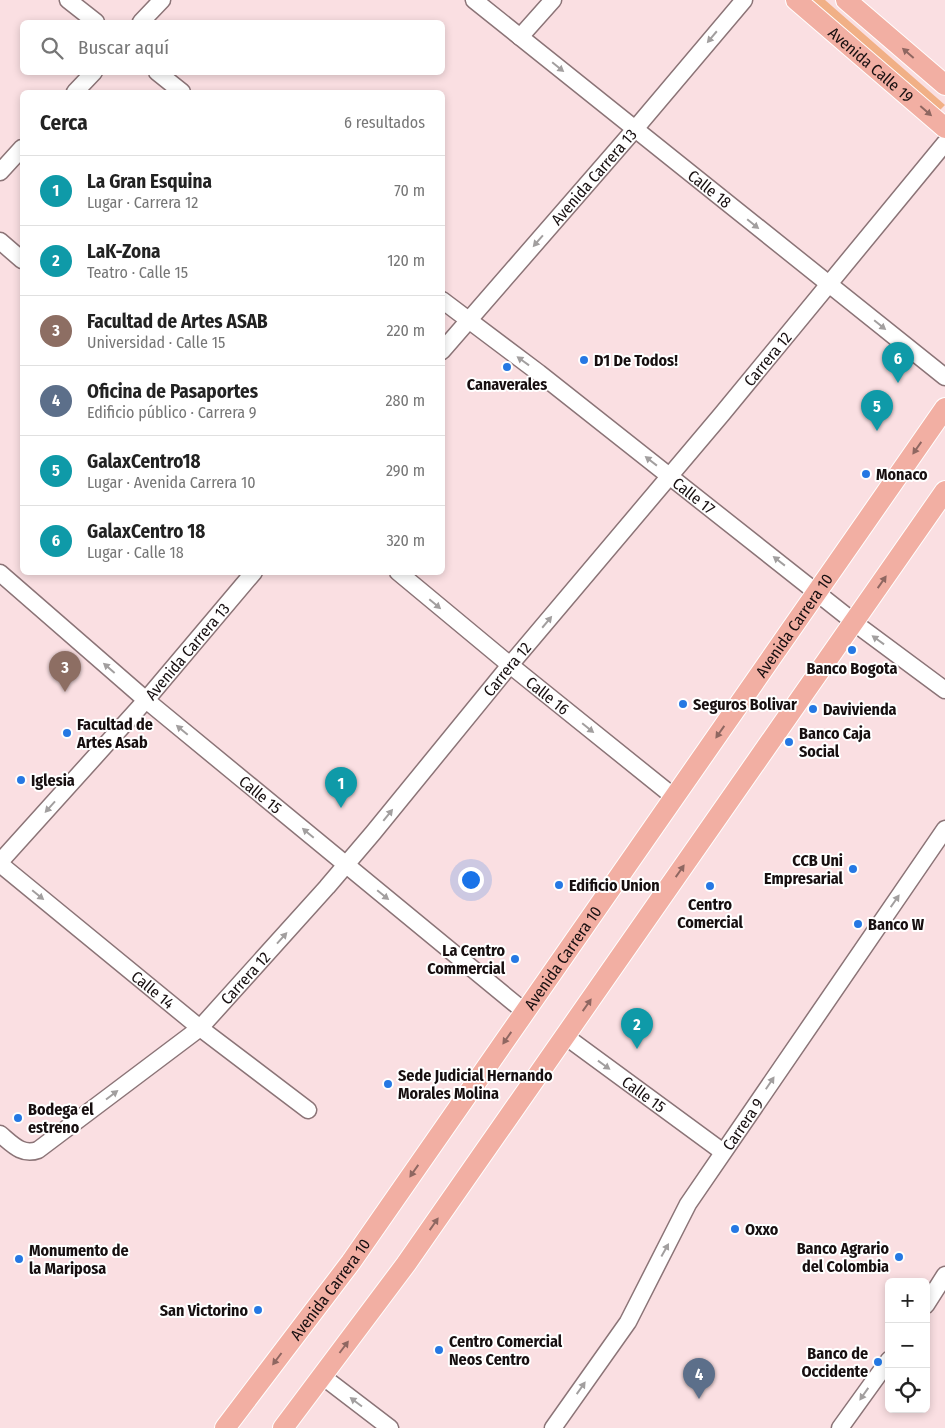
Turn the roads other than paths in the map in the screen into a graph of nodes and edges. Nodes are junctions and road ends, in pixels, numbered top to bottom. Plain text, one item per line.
1 (68, 0) edge
2 (162, 0) edge
3 (474, 0) edge
4 (552, 0) edge
5 (744, 0) edge
6 (796, 0) edge
7 (846, 0) edge
8 (93, 20) edge
9 (143, 20) edge
10 (520, 37) junction
11 (91, 75) edge
12 (161, 75) edge
13 (945, 85) edge
14 (77, 90) edge
15 (180, 90) edge
16 (945, 128) edge
17 (635, 129) junction
18 (945, 143) edge
19 (20, 150) edge
20 (0, 172) edge
21 (0, 241) edge
22 (20, 258) edge
23 (829, 284) junction
24 (445, 302) edge
25 (469, 321) junction
26 (445, 348) edge
27 (945, 377) edge
28 (945, 408) edge
29 (670, 476) junction
30 (945, 492) edge
31 (0, 572) edge
32 (251, 575) edge
33 (402, 575) edge
34 (818, 591) junction
35 (854, 622) junction
36 (510, 665) junction
37 (945, 690) edge
38 (146, 700) junction
39 (674, 797) junction
40 (945, 828) edge
41 (0, 863) edge
42 (345, 864) junction
43 (525, 1012) junction
44 (200, 1028) junction
45 (565, 1036) junction
46 (308, 1110) dead end
47 (0, 1134) edge
48 (723, 1152) junction
49 (945, 1275) edge
50 (930, 1299) edge
51 (885, 1366) edge
52 (322, 1376) junction
53 (225, 1428) edge
54 (283, 1428) edge
55 (390, 1428) edge
56 (553, 1428) edge
57 (840, 1428) edge

1 - 8 street
2 - 9 street
3 - 10 street, Calle 18
4 - 10 street
5 -> 17 street, Avenida Carrera 13
6 -> 16 main road, Avenida Calle 19
13 -> 7 main road, Avenida Calle 19
10 -> 17 street, Calle 18
11 - 14 street
12 - 15 street
17 -> 23 street, Calle 18
17 -> 25 street, Avenida Carrera 13
18 - 23 street, Carrera 12
19 - 20 street
21 - 22 street
23 -> 27 street, Calle 18
23 - 29 street, Carrera 12
24 - 25 street, Calle 17
25 - 26 street, Avenida Carrera 13
29 -> 25 street, Calle 17
28 -> 34 main road, Avenida Carrera 10
34 -> 29 street, Calle 17
36 -> 29 street, Carrera 12
35 -> 30 main road
38 -> 31 street, Calle 15
32 - 38 street, Avenida Carrera 13
33 -> 36 street, Calle 16
34 - 35 street, Calle 17
34 -> 39 main road, Avenida Carrera 10
37 -> 35 street, Calle 17
45 -> 35 main road
36 -> 39 street, Calle 16
42 -> 36 street, Carrera 12
38 -> 41 street, Avenida Carrera 13
42 -> 38 street, Calle 15
39 - 43 main road, Avenida Carrera 10
48 -> 40 street, Carrera 9
41 -> 44 street, Calle 14
42 -> 43 street, Calle 15
44 -> 42 street, Carrera 12
43 -> 53 main road, Avenida Carrera 10
44 - 46 street, Calle 14
47 -> 44 street, Carrera 12
45 -> 48 street, Calle 15
52 -> 45 main road
56 -> 48 street, Carrera 9
49 - 50 street
51 -> 57 street
52 - 54 main road
55 -> 52 street

